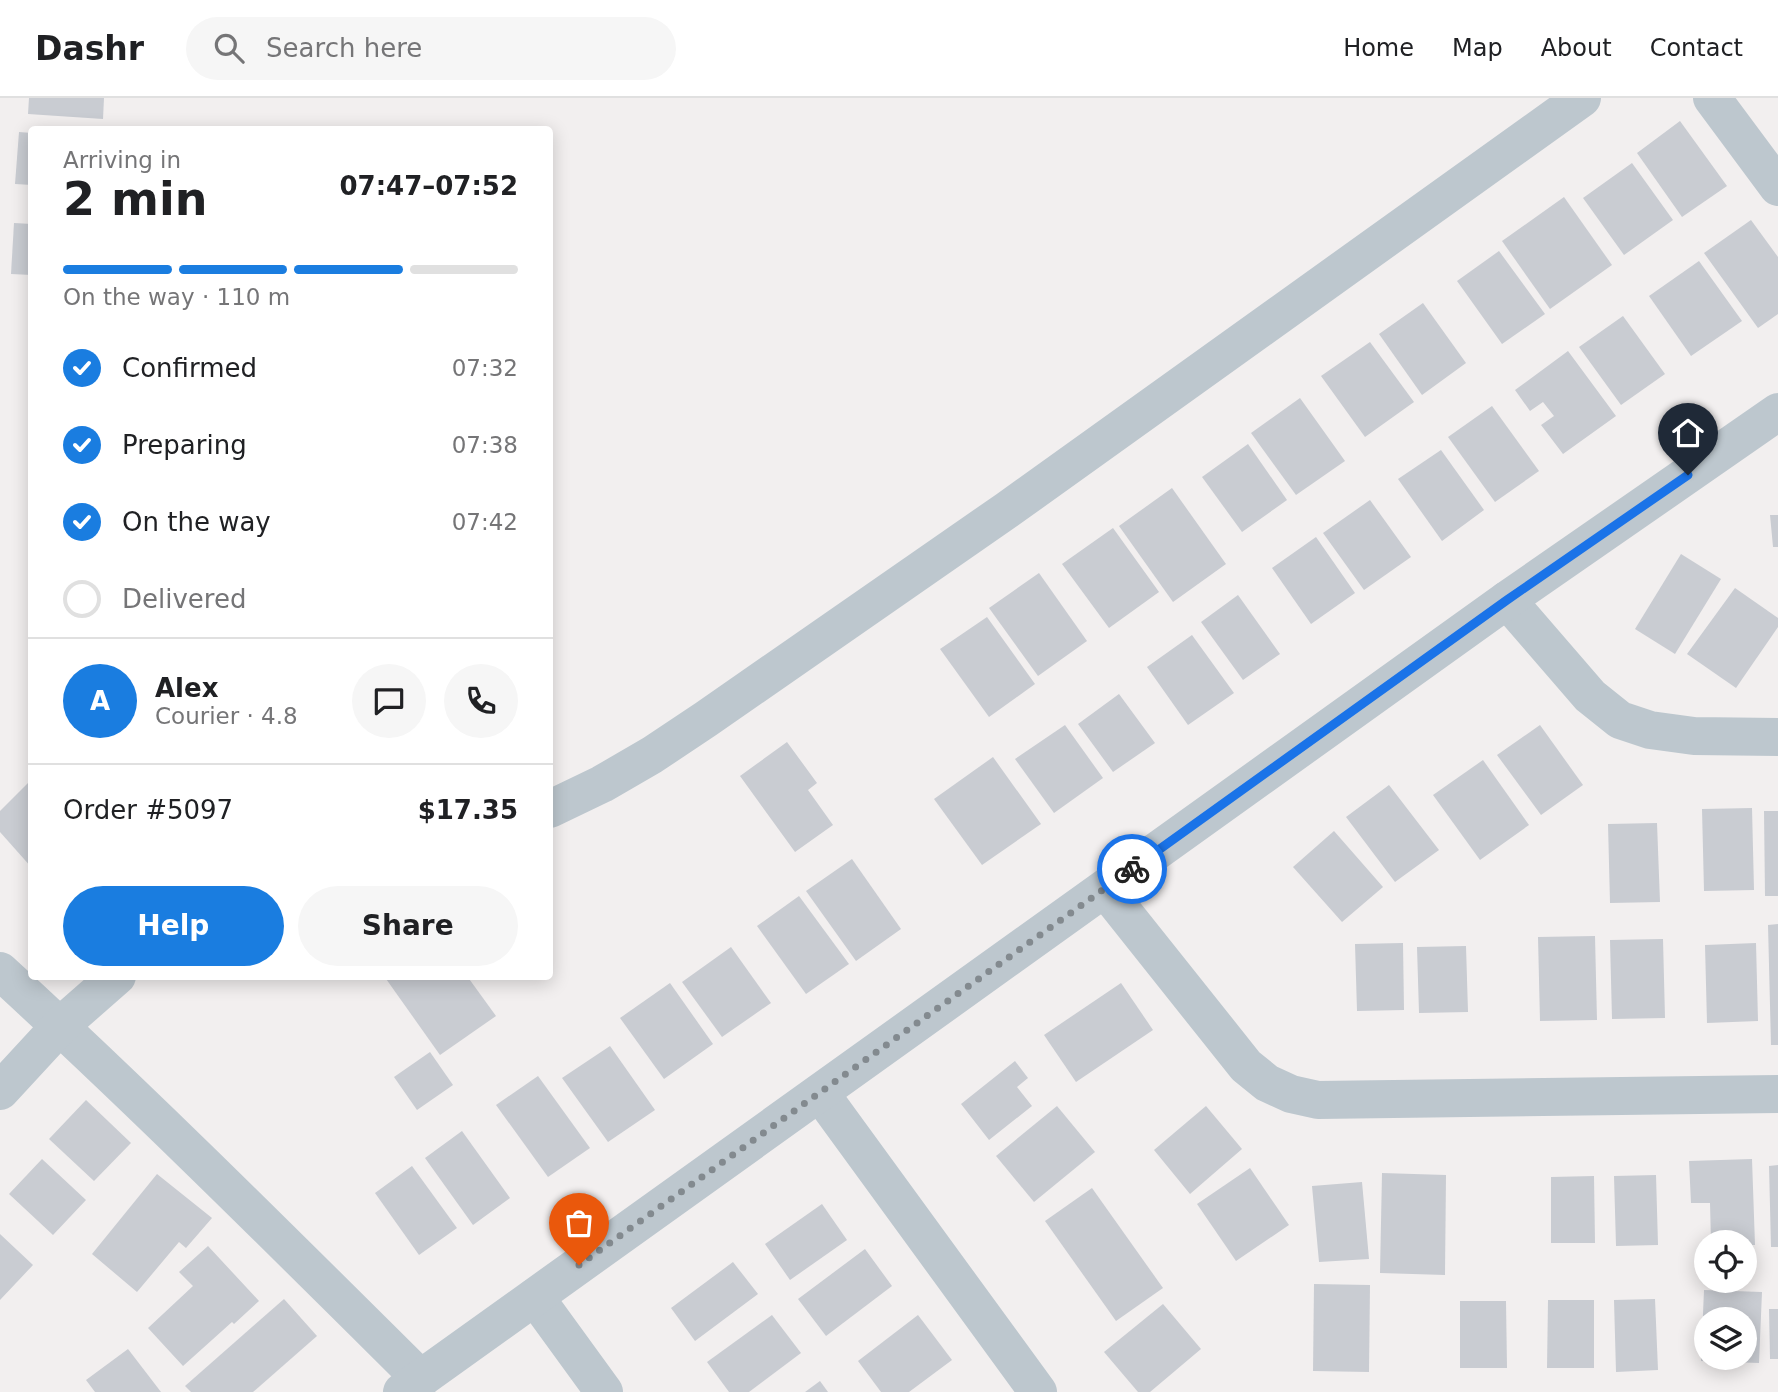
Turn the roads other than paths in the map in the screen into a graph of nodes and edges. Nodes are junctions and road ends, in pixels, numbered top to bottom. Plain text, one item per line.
1 (1582, 98) edge
2 (1712, 98) edge
3 (1778, 187) edge
4 (1778, 412) edge
5 (1507, 600) junction
6 (1778, 737) edge
7 (553, 808) edge
8 (1105, 889) junction
9 (0, 971) edge
10 (112, 980) edge
11 (60, 1026) junction
12 (0, 1091) edge
13 (820, 1093) junction
14 (1778, 1094) edge
15 (535, 1297) junction
16 (411, 1385) edge
17 (604, 1392) edge
18 (1038, 1392) edge

1 - 7 street
2 - 3 street
4 - 5 street
5 - 6 street
5 - 8 street
8 - 13 street
8 - 14 street
9 - 11 street
10 - 11 street
11 - 12 street
11 - 16 street
13 - 15 street
13 - 18 street
15 - 16 street
15 - 17 street

